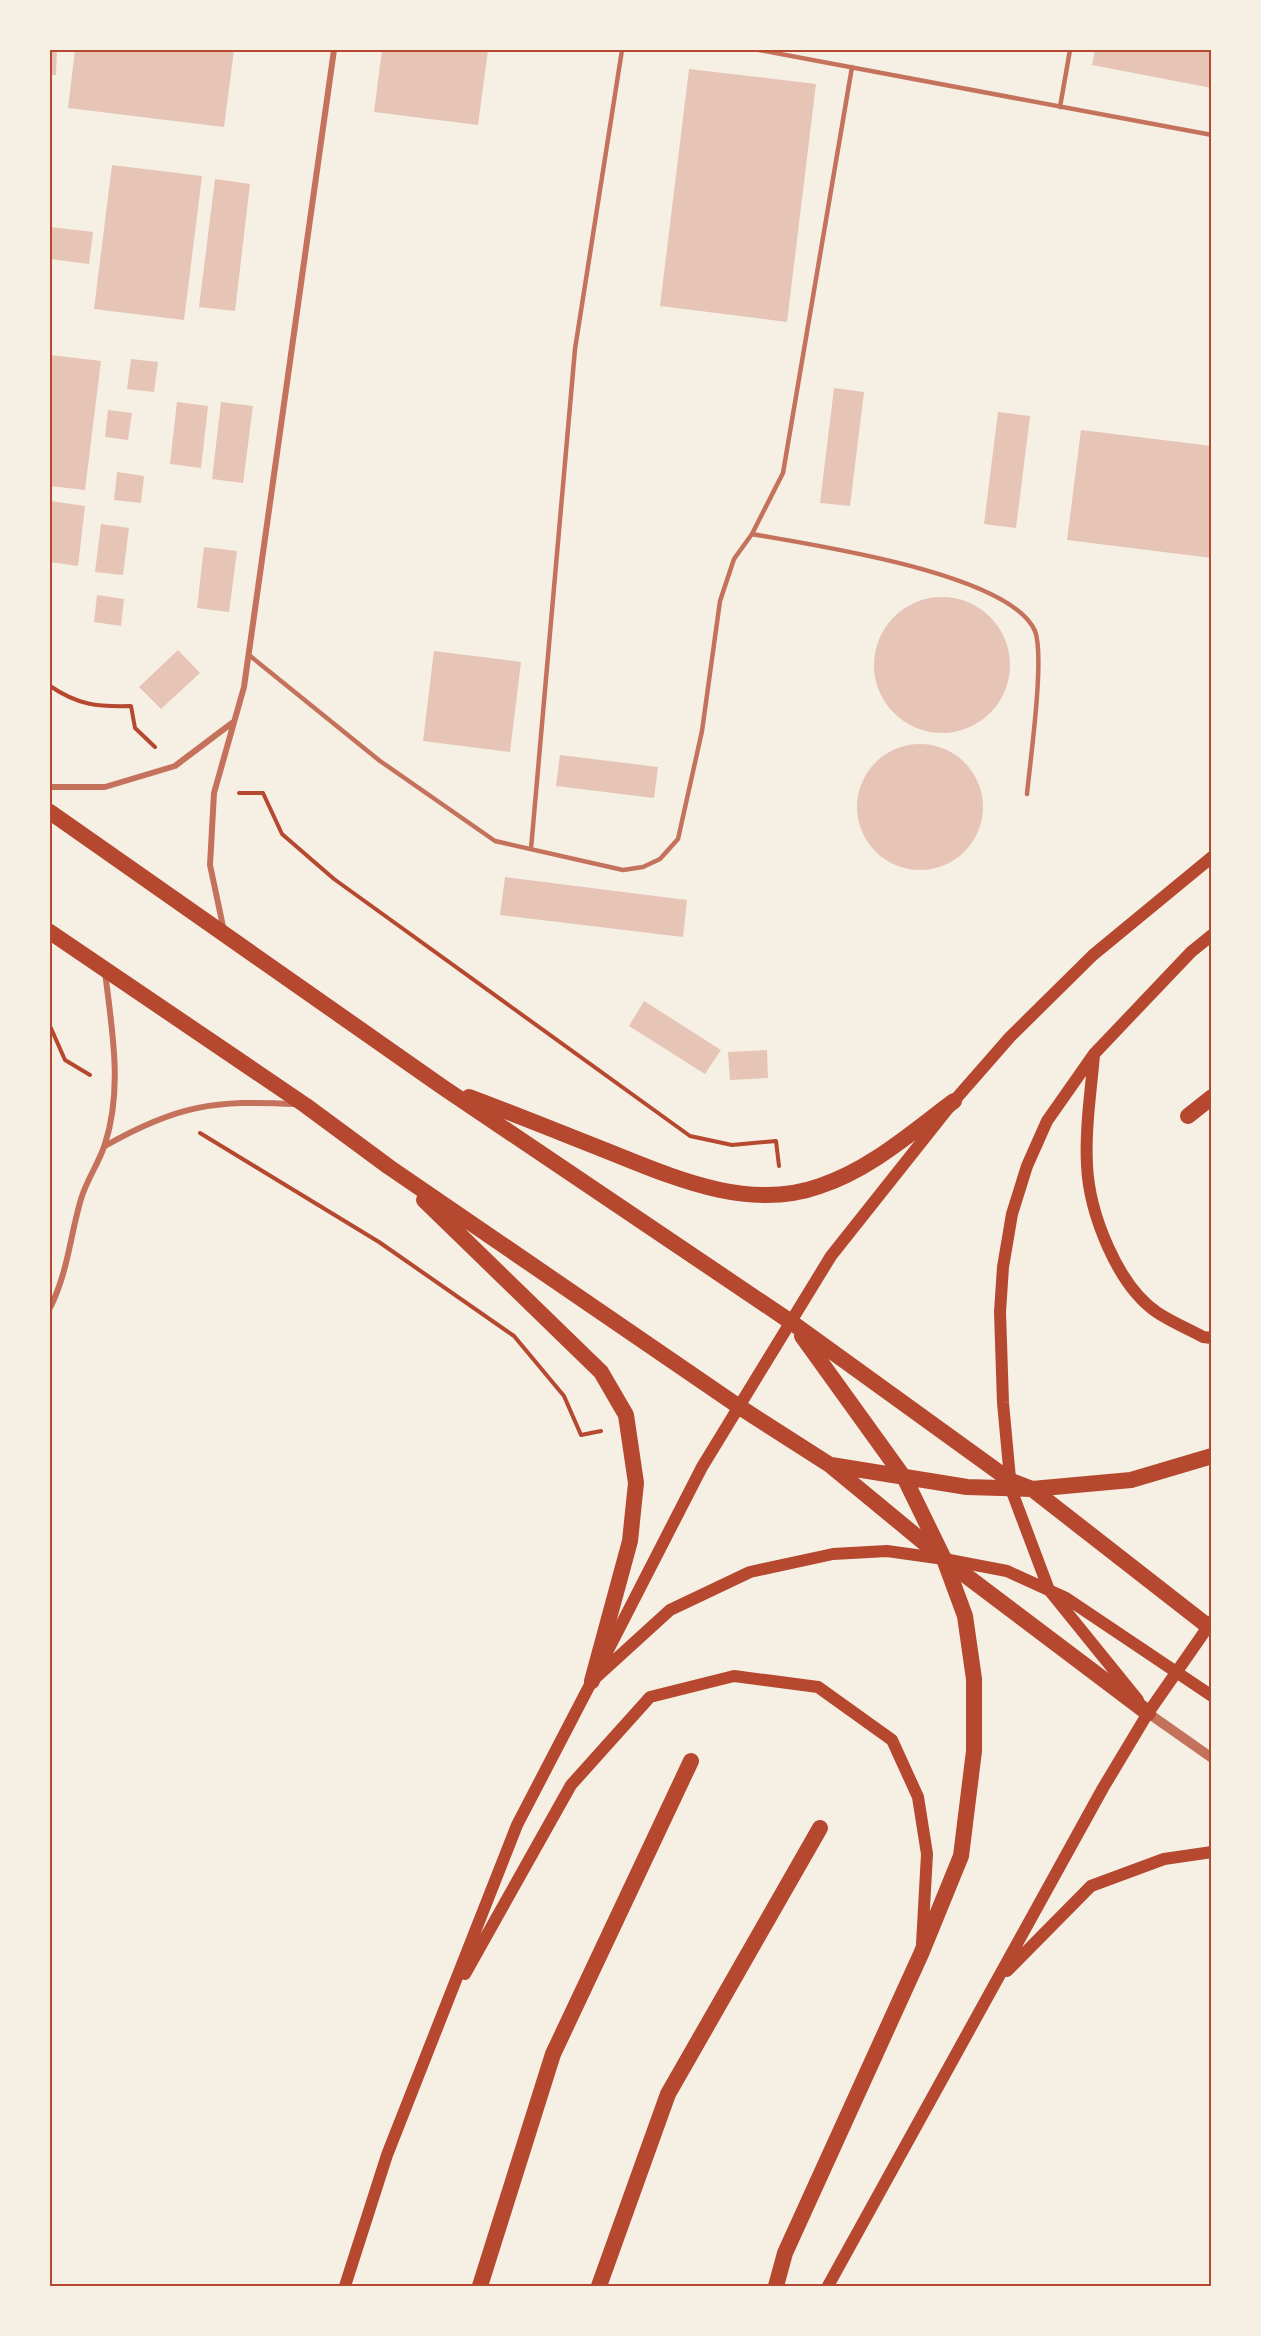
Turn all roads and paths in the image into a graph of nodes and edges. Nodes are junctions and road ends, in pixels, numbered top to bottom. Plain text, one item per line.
1 (334, 50) edge
2 (621, 50) edge
3 (759, 50) edge
4 (1070, 50) edge
5 (852, 67) junction
6 (1060, 107) junction
7 (1212, 135) edge
8 (752, 534) junction
9 (249, 656) junction
10 (50, 686) edge
11 (233, 722) junction
12 (174, 766) junction
13 (50, 787) edge
14 (214, 793) junction
15 (1027, 794) dead end
16 (50, 812) edge
17 (531, 849) junction
18 (1212, 857) edge
19 (50, 932) edge
20 (225, 935) junction
21 (1212, 935) edge
22 (105, 970) junction
23 (50, 1026) edge
24 (1094, 1054) junction
25 (441, 1086) junction
26 (115, 1089) junction
27 (1212, 1097) edge
28 (954, 1101) junction
29 (305, 1105) junction
30 (169, 1114) junction
31 (1188, 1116) dead end
32 (105, 1146) junction
33 (389, 1167) junction
34 (782, 1194) junction
35 (50, 1308) edge
36 (792, 1322) junction
37 (1212, 1338) edge
38 (738, 1406) junction
39 (628, 1426) junction
40 (1212, 1456) edge
41 (830, 1465) junction
42 (905, 1479) junction
43 (1011, 1485) junction
44 (1032, 1489) junction
45 (944, 1559) junction
46 (1049, 1590) junction
47 (1211, 1626) edge
48 (1177, 1672) junction
49 (592, 1681) junction
50 (1212, 1696) edge
51 (1148, 1713) junction
52 (1212, 1758) edge
53 (691, 1761) dead end
54 (820, 1828) dead end
55 (1212, 1852) edge
56 (921, 1954) junction
57 (996, 1982) junction
58 (443, 2013) junction
59 (345, 2286) edge
60 (480, 2286) edge
61 (599, 2286) edge
62 (776, 2286) edge
63 (828, 2286) edge

1 - 9 street
2 - 17 lane
3 - 5 lane
4 - 6 lane
5 - 6 lane
5 - 8 lane
6 - 7 lane
8 - 15 lane
8 - 17 lane
9 - 11 street
9 - 17 lane
10 - 12 path
11 - 12 street
11 - 14 street
12 - 13 street
14 - 20 street
14 - 34 path
16 - 20 highway
18 - 28 main road
19 - 22 highway
20 - 25 highway
21 - 24 main road
22 - 26 street
22 - 29 highway
23 - 26 path
24 - 37 main road
24 - 43 main road
25 - 34 highway
25 - 36 highway
26 - 32 street
27 - 31 highway
28 - 34 highway
28 - 36 main road
29 - 30 street
29 - 33 highway
30 - 32 street
30 - 39 path
32 - 35 street
33 - 38 highway
33 - 39 highway
36 - 38 main road
36 - 42 highway
36 - 43 highway
38 - 41 highway
38 - 49 main road
39 - 49 highway
40 - 44 highway
41 - 42 highway
41 - 45 highway
42 - 43 highway
42 - 45 highway
43 - 44 highway
43 - 46 main road
44 - 47 highway
45 - 46 main road
45 - 49 main road
45 - 51 highway
45 - 56 highway
46 - 48 main road
46 - 51 main road
47 - 48 main road
48 - 50 main road
48 - 51 main road
49 - 58 main road
51 - 52 street
51 - 57 main road
53 - 60 highway
54 - 61 highway
55 - 57 main road
56 - 58 main road
56 - 62 highway
57 - 63 main road
58 - 59 main road

